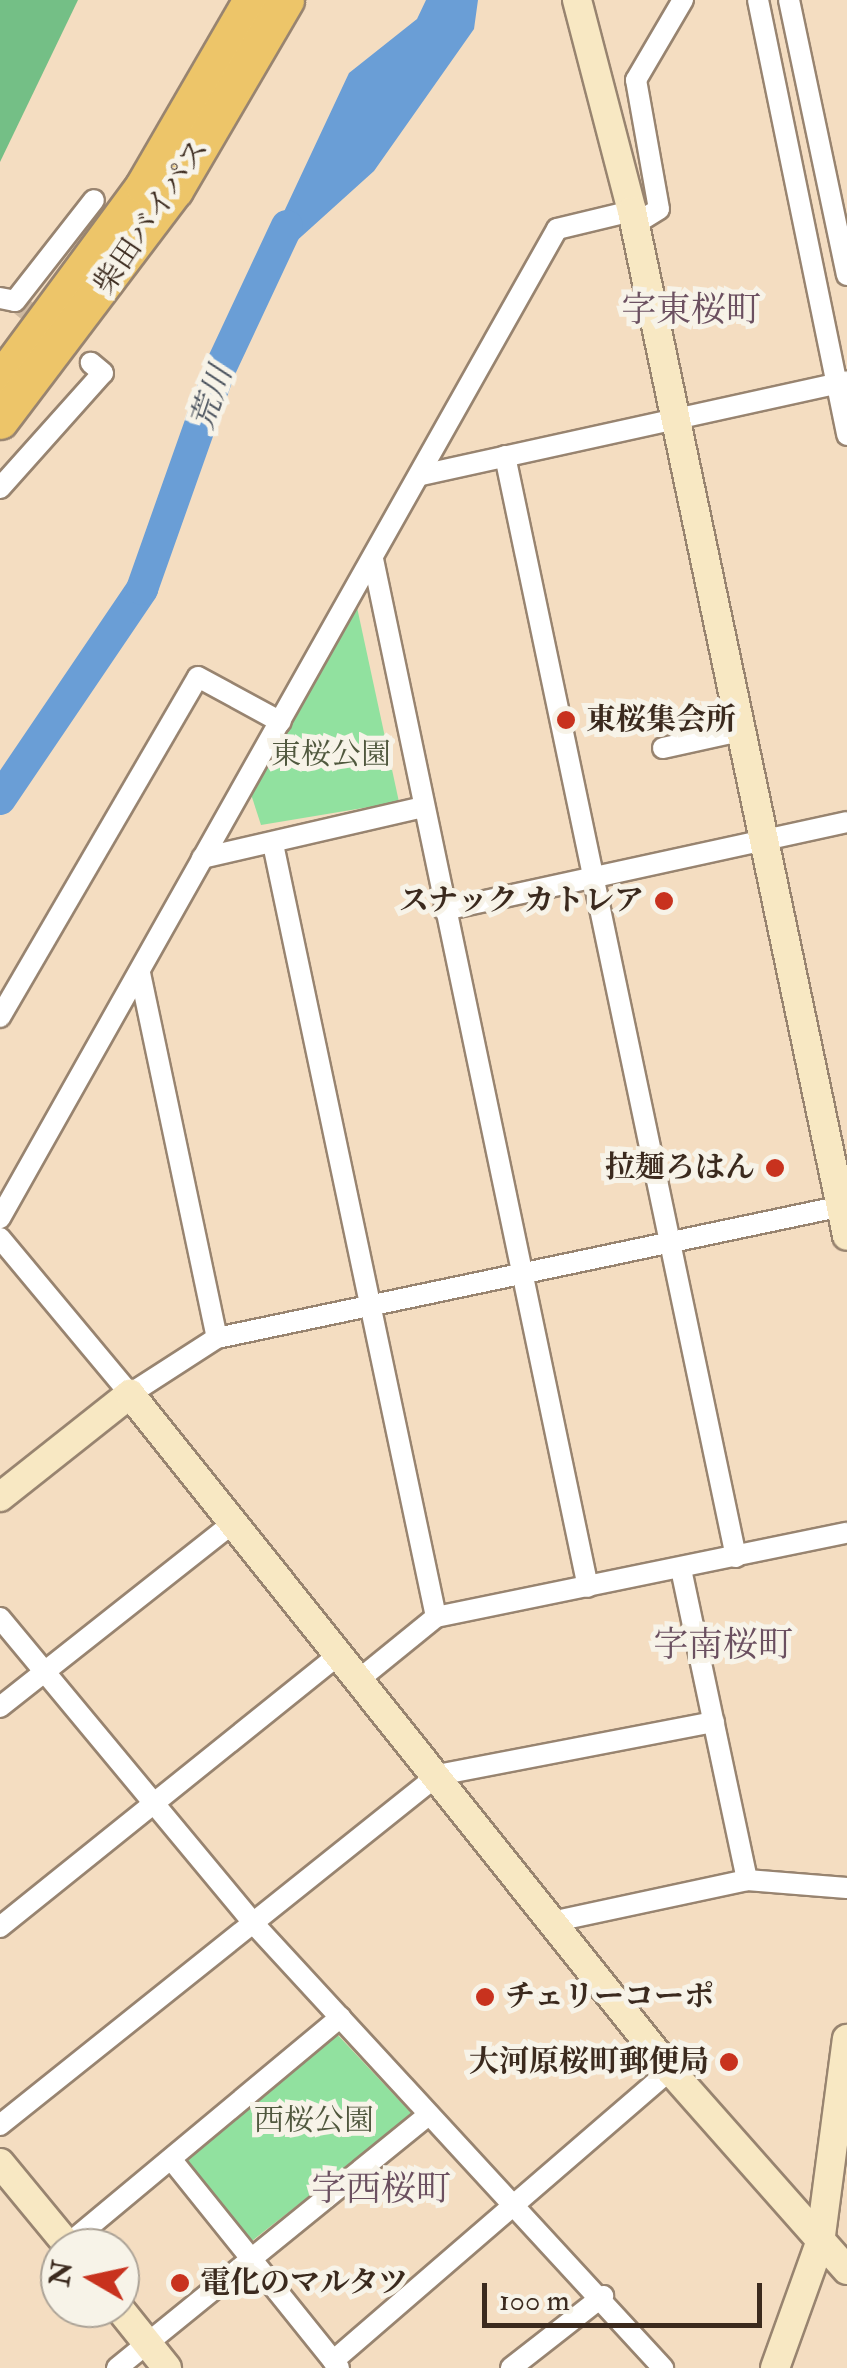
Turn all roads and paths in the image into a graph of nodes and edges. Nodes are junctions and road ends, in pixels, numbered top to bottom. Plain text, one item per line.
1 (250, 0) edge
2 (286, 0) edge
3 (577, 0) edge
4 (683, 0) edge
5 (758, 0) edge
6 (790, 0) edge
7 (812, 105) junction
8 (782, 112) junction
9 (94, 200) dead end
10 (634, 217) junction
11 (847, 275) edge
12 (0, 298) edge
13 (91, 363) dead end
14 (0, 380) edge
15 (842, 382) edge
16 (674, 420) junction
17 (0, 421) edge
18 (847, 434) edge
19 (505, 456) junction
20 (421, 475) junction
21 (0, 488) edge
22 (373, 559) junction
23 (281, 722) junction
24 (740, 732) junction
25 (662, 748) dead end
26 (423, 806) junction
27 (847, 822) edge
28 (764, 839) junction
29 (273, 844) junction
30 (202, 858) junction
31 (594, 877) junction
32 (444, 910) junction
33 (140, 972) junction
34 (0, 1017) edge
35 (844, 1206) edge
36 (0, 1218) edge
37 (847, 1236) edge
38 (0, 1238) edge
39 (670, 1242) junction
40 (522, 1274) junction
41 (370, 1306) junction
42 (217, 1338) junction
43 (130, 1394) junction
44 (0, 1497) edge
45 (233, 1523) junction
46 (847, 1533) edge
47 (736, 1557) junction
48 (682, 1568) junction
49 (588, 1586) junction
50 (436, 1617) junction
51 (0, 1618) edge
52 (342, 1653) junction
53 (45, 1672) junction
54 (362, 1678) junction
55 (0, 1708) edge
56 (714, 1722) junction
57 (438, 1775) junction
58 (154, 1803) junction
59 (747, 1880) junction
60 (847, 1888) edge
61 (556, 1921) junction
62 (254, 1924) junction
63 (0, 1927) edge
64 (340, 2017) junction
65 (847, 2043) edge
66 (670, 2070) junction
67 (428, 2114) junction
68 (0, 2125) edge
69 (170, 2159) junction
70 (0, 2164) edge
71 (518, 2207) junction
72 (53, 2228) edge
73 (89, 2228) edge
74 (820, 2243) junction
75 (250, 2257) junction
76 (847, 2270) edge
77 (603, 2296) junction
78 (136, 2328) edge
79 (148, 2343) junction
80 (336, 2364) edge
81 (117, 2368) edge
82 (168, 2368) edge
83 (512, 2368) edge
84 (663, 2368) edge
85 (775, 2368) edge

1 - 14 highway, 柴田バイパス
2 - 17 highway, 柴田バイパス
3 - 10 street
4 - 10 street
5 - 8 street
6 - 7 street
7 - 8 street
7 - 11 street
8 - 15 street
9 - 12 street
10 - 16 street
10 - 20 street
13 - 21 street
15 - 16 street
15 - 18 street
16 - 19 street
16 - 24 street
19 - 20 street
19 - 31 street
20 - 22 street
22 - 23 street
22 - 26 street
23 - 30 street
23 - 34 street
24 - 25 street
24 - 28 street
26 - 29 street
26 - 32 street
27 - 28 street
28 - 31 street
28 - 35 street
29 - 30 street
29 - 41 street
30 - 33 street
31 - 32 street
31 - 39 street
32 - 40 street
33 - 36 street
33 - 42 street
35 - 37 street
35 - 39 street
38 - 43 street
39 - 40 street
39 - 47 street
40 - 41 street
40 - 49 street
41 - 42 street
41 - 50 street
42 - 43 street
43 - 44 street
43 - 45 street
45 - 52 street
45 - 53 street
46 - 47 street
47 - 48 street
48 - 49 street
48 - 56 street
49 - 50 street
50 - 54 street
51 - 53 street
52 - 54 street
52 - 58 street
53 - 55 street
53 - 58 street
54 - 57 street
56 - 57 street
56 - 59 street
57 - 61 street
57 - 62 street
58 - 62 street
58 - 63 street
59 - 60 street
59 - 61 street
61 - 66 street
62 - 64 street
62 - 68 street
64 - 67 street
64 - 69 street
65 - 74 street
66 - 71 street
66 - 74 street
67 - 71 street
67 - 75 street
69 - 73 street
69 - 75 street
70 - 72 street
71 - 77 street
71 - 80 street
74 - 76 street
74 - 85 street
75 - 79 street
75 - 80 street
77 - 83 street
77 - 84 street
78 - 79 street
79 - 81 street
79 - 82 street

